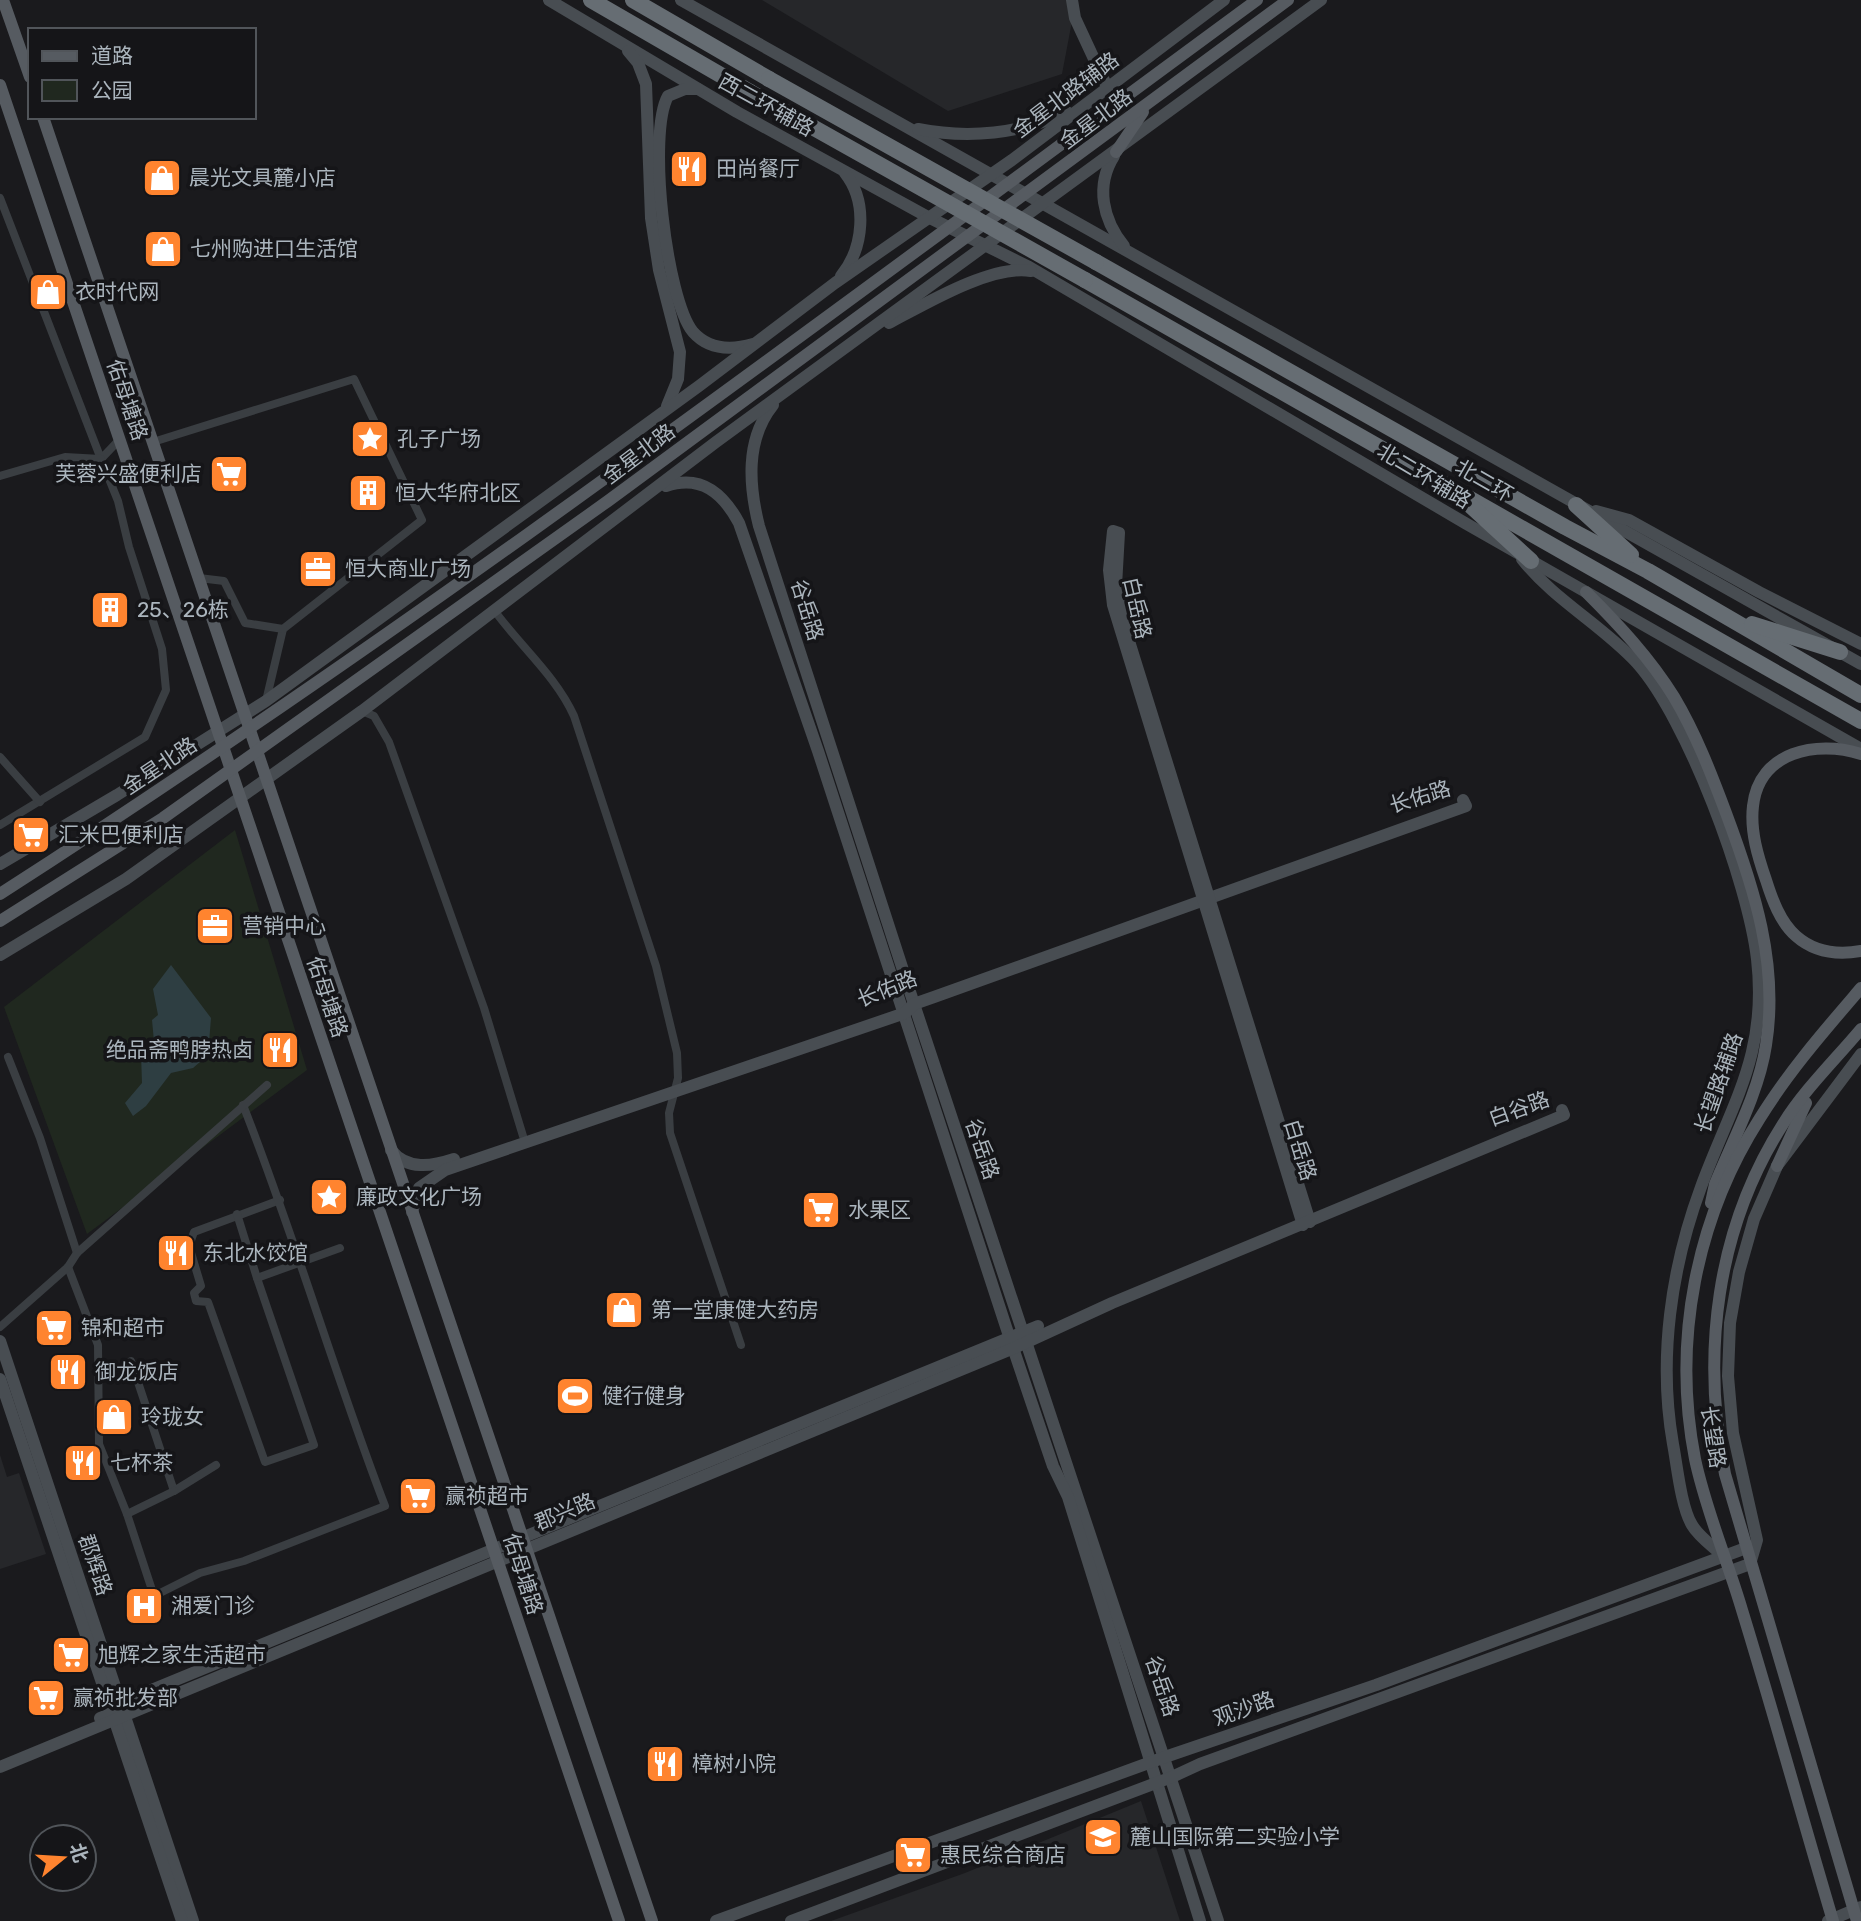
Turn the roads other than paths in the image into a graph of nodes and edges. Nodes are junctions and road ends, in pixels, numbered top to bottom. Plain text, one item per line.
1 (4, 0) edge
2 (549, 0) edge
3 (591, 0) edge
4 (633, 0) edge
5 (681, 0) edge
6 (1072, 0) edge
7 (1224, 0) edge
8 (1256, 0) edge
9 (1288, 0) edge
10 (1321, 0) edge
11 (620, 43) junction
12 (28, 72) edge
13 (0, 85) edge
14 (699, 89) junction
15 (1103, 93) junction
16 (1149, 103) junction
17 (44, 119) edge
18 (900, 124) junction
19 (1116, 152) junction
20 (843, 170) junction
21 (991, 174) junction
22 (1008, 184) junction
23 (1026, 194) junction
24 (0, 198) edge
25 (1044, 204) junction
26 (928, 216) junction
27 (950, 226) junction
28 (969, 235) junction
29 (985, 244) junction
30 (1126, 249) junction
31 (1039, 272) junction
32 (835, 284) junction
33 (760, 342) junction
34 (852, 342) junction
35 (786, 391) junction
36 (666, 407) junction
37 (120, 439) junction
38 (153, 442) junction
39 (101, 459) junction
40 (0, 476) edge
41 (1444, 482) junction
42 (653, 492) junction
43 (1576, 505) junction
44 (1524, 557) junction
45 (1648, 571) junction
46 (199, 578) junction
47 (1586, 592) junction
48 (494, 610) junction
49 (1730, 618) junction
50 (283, 629) junction
51 (1861, 643) edge
52 (1840, 652) junction
53 (1861, 664) edge
54 (1861, 695) edge
55 (265, 701) junction
56 (362, 711) junction
57 (244, 714) junction
58 (1861, 721) edge
59 (249, 728) junction
60 (218, 732) junction
61 (223, 747) junction
62 (257, 751) junction
63 (1861, 752) edge
64 (0, 757) edge
65 (230, 770) junction
66 (266, 778) junction
67 (239, 797) junction
68 (40, 802) junction
69 (0, 825) edge
70 (0, 864) edge
71 (0, 894) edge
72 (1206, 897) junction
73 (0, 921) edge
74 (1861, 951) edge
75 (0, 956) edge
76 (1861, 988) edge
77 (908, 1006) junction
78 (1861, 1030) edge
79 (1861, 1054) edge
80 (8, 1057) dead end
81 (267, 1085) dead end
82 (1814, 1087) junction
83 (675, 1089) junction
84 (243, 1105) junction
85 (523, 1136) junction
86 (391, 1150) junction
87 (1777, 1166) junction
88 (280, 1200) junction
89 (412, 1212) junction
90 (237, 1214) junction
91 (1306, 1220) junction
92 (1702, 1245) junction
93 (340, 1248) dead end
94 (77, 1254) junction
95 (301, 1264) junction
96 (68, 1267) junction
97 (257, 1278) junction
98 (0, 1327) edge
99 (1025, 1335) junction
100 (0, 1341) edge
101 (1012, 1342) junction
102 (741, 1345) dead end
103 (131, 1361) dead end
104 (0, 1379) edge
105 (216, 1465) dead end
106 (174, 1491) junction
107 (127, 1514) junction
108 (524, 1543) junction
109 (1746, 1548) junction
110 (496, 1554) junction
111 (1723, 1556) junction
112 (1750, 1564) junction
113 (1729, 1572) junction
114 (123, 1709) junction
115 (111, 1717) junction
116 (1165, 1756) junction
117 (0, 1759) edge
118 (1149, 1762) junction
119 (0, 1767) edge
120 (1172, 1777) junction
121 (1157, 1783) junction
122 (1857, 1912) edge
123 (1831, 1920) edge
124 (182, 1921) edge
125 (193, 1921) edge
126 (619, 1921) edge
127 (652, 1921) edge
128 (716, 1921) edge
129 (791, 1921) edge
130 (1200, 1921) edge
131 (1218, 1921) edge

1 - 12 main road
2 - 11 main road, 西二环辅路
3 - 41 highway, 北二环, bridge
4 - 45 highway, 北二环, bridge
5 - 18 main road
6 - 15 main road
7 - 15 main road, 金星北路辅路
8 - 22 main road, 金星北路
9 - 16 main road, 金星北路
10 - 19 main road
11 - 14 main road, 西二环辅路
11 - 36 main road
13 - 37 main road, 佑母塘路
14 - 20 main road, 西二环辅路
14 - 33 main road
15 - 18 main road
15 - 21 main road, 金星北路辅路
16 - 19 main road
16 - 23 main road, 金星北路
17 - 38 main road, 佑母塘路
18 - 21 main road
19 - 25 main road
19 - 30 main road
20 - 26 main road, 西二环辅路
20 - 32 main road
21 - 22 main road
21 - 26 main road, 金星北路辅路
22 - 23 main road
22 - 27 main road, 金星北路
23 - 25 main road
23 - 28 main road, 金星北路
24 - 39 street
25 - 29 main road
25 - 30 main road
26 - 27 main road, 西二环辅路
26 - 32 main road, 金星北路辅路
27 - 28 main road, 西二环辅路
27 - 59 main road, 金星北路
28 - 29 main road, 北二环辅路
28 - 62 main road, 金星北路
29 - 31 main road, 北二环辅路
29 - 34 main road
30 - 43 main road
31 - 34 main road
31 - 44 main road, 北二环辅路
32 - 33 main road
33 - 36 main road
34 - 35 main road
35 - 42 main road
35 - 77 main road, 谷岳路
36 - 55 main road
37 - 39 street
37 - 60 main road, 佑母塘路
38 - 46 main road, 佑母塘路
38 - 50 street
39 - 40 street
39 - 68 street
41 - 44 highway
41 - 58 highway, 北二环
42 - 48 main road
42 - 77 main road
43 - 45 highway
43 - 51 main road
43 - 52 main road
44 - 47 main road, 北二环辅路
44 - 111 main road, 长望路辅路
45 - 49 highway, 北二环
46 - 50 street
46 - 57 main road, 佑母塘路
47 - 63 main road, 北二环辅路
47 - 92 main road
48 - 56 main road
48 - 83 street
49 - 52 highway
49 - 54 highway, 北二环
50 - 55 street
52 - 53 main road
55 - 57 main road
56 - 66 main road
56 - 85 street
57 - 59 main road, 佑母塘路
57 - 60 main road
59 - 61 main road, 金星北路
59 - 62 main road, 佑母塘路
60 - 61 main road, 佑母塘路
60 - 70 main road
61 - 65 main road, 佑母塘路
61 - 71 main road, 金星北路
62 - 65 main road, 金星北路
62 - 66 main road, 佑母塘路
63 - 74 main road
64 - 68 street
65 - 67 main road, 佑母塘路
65 - 73 main road, 金星北路
66 - 67 main road
66 - 86 main road, 佑母塘路
67 - 75 main road
67 - 110 main road, 佑母塘路
68 - 69 street
72 - 72 main road, 长佑路
72 - 72 main road, 白岳路
72 - 77 main road, 长佑路
72 - 91 main road, 白岳路
76 - 92 main road, 长望路
77 - 83 main road, 长佑路
77 - 99 main road, 谷岳路
77 - 101 main road
78 - 82 main road, 长望路
79 - 87 main road
80 - 94 street
81 - 84 street
82 - 87 main road
82 - 109 main road, 长望路
83 - 85 main road, 长佑路
83 - 89 main road, 长佑路
83 - 102 street
84 - 88 street
84 - 94 street
85 - 86 main road, 长佑路
86 - 89 main road, 佑母塘路
87 - 112 main road
88 - 90 street
88 - 95 street
89 - 108 main road, 佑母塘路
90 - 97 street
90 - 97 street
91 - 91 main road, 白谷路
91 - 99 main road, 白谷路
92 - 111 main road, 长望路
93 - 95 street
94 - 96 street
95 - 97 street
95 - 107 street
96 - 98 street
96 - 107 street
99 - 101 main road, 郡兴路
99 - 116 main road, 谷岳路
100 - 114 main road, 郡辉路
101 - 108 main road, 郡兴路
101 - 118 main road
103 - 106 street
104 - 115 main road, 郡辉路
105 - 106 street
106 - 107 street
108 - 110 main road, 郡兴路
108 - 127 main road, 佑母塘路
109 - 111 main road, 观沙路
109 - 112 main road, 长望路
110 - 114 main road, 郡兴路
110 - 126 main road, 佑母塘路
111 - 113 main road, 长望路
111 - 116 main road, 观沙路
112 - 113 main road, 观沙路
112 - 122 main road, 长望路
113 - 120 main road, 观沙路
113 - 123 main road, 长望路
114 - 115 main road, 郡兴路
114 - 125 main road, 郡辉路
115 - 117 main road, 郡兴路
115 - 119 main road, 郡兴路
115 - 124 main road, 郡辉路
116 - 118 main road, 观沙路
116 - 120 main road, 谷岳路
118 - 121 main road
118 - 128 main road, 观沙路
120 - 121 main road, 观沙路
120 - 131 main road, 谷岳路
121 - 129 main road, 观沙路
121 - 130 main road
122 - 123 main road

